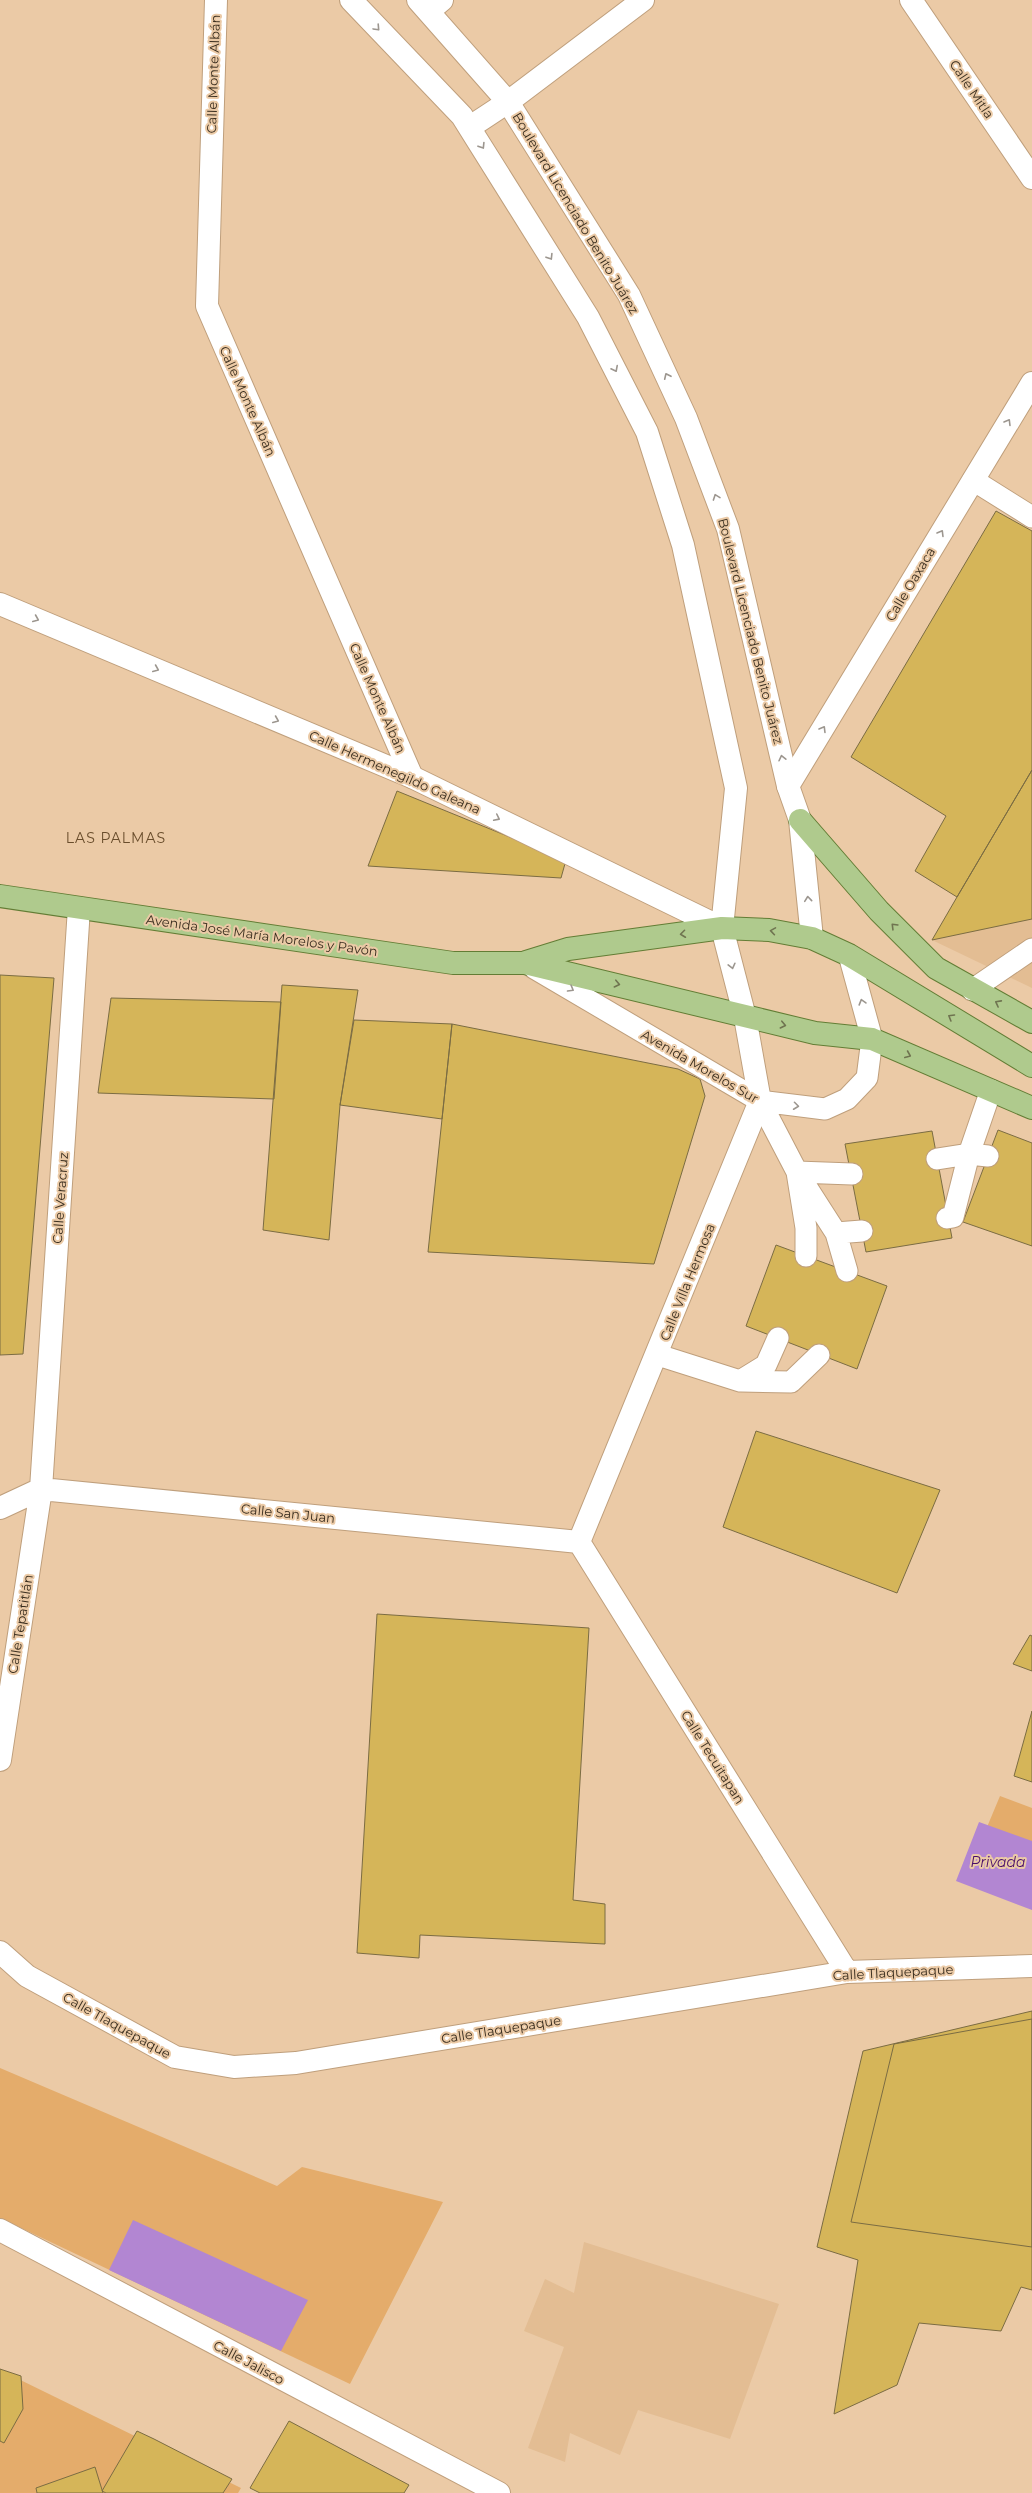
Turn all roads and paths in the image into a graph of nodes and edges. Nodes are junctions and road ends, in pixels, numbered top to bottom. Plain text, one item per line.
1 (216, 0) edge
2 (351, 0) edge
3 (643, 0) edge
4 (911, 0) edge
5 (430, 4) edge
6 (508, 102) junction
7 (470, 127) junction
8 (1032, 178) edge
9 (1032, 383) edge
10 (973, 480) junction
11 (1032, 517) edge
12 (0, 604) edge
13 (412, 777) junction
14 (788, 786) junction
15 (800, 820) junction
16 (0, 896) edge
17 (79, 908) junction
18 (722, 928) junction
19 (812, 938) junction
20 (1032, 949) edge
21 (849, 955) junction
22 (525, 963) junction
23 (972, 990) junction
24 (745, 1017) junction
25 (1032, 1022) edge
26 (872, 1039) junction
27 (1032, 1066) edge
28 (991, 1090) junction
29 (760, 1101) junction
30 (1032, 1108) edge
31 (978, 1155) junction
32 (937, 1159) dead end
33 (797, 1172) junction
34 (852, 1174) dead end
35 (955, 1217) dead end
36 (862, 1231) dead end
37 (836, 1233) junction
38 (806, 1256) dead end
39 (847, 1271) dead end
40 (778, 1338) dead end
41 (658, 1355) junction
42 (819, 1355) dead end
43 (740, 1381) junction
44 (41, 1489) junction
45 (0, 1508) edge
46 (580, 1542) junction
47 (0, 1760) edge
48 (0, 1952) edge
49 (1032, 1966) edge
50 (847, 1972) junction
51 (0, 2230) edge
52 (499, 2493) edge

1 - 13 street, Calle Monte Albán
2 -> 7 street
3 - 6 street
4 - 8 street, Calle Mitla
5 - 6 street, Boulevard Licenciado Benito Juárez
6 - 7 street
14 -> 6 street, Boulevard Licenciado Benito Juárez
7 -> 18 street
10 -> 9 street, Calle Oaxaca
10 - 11 lane
14 -> 10 street, Calle Oaxaca
12 -> 13 street, Calle Hermenegildo Galeana
13 -> 18 street, Calle Hermenegildo Galeana
14 - 15 street, Boulevard Licenciado Benito Juárez
19 -> 15 street, Boulevard Licenciado Benito Juárez
23 -> 15 main road
16 - 17 main road, Avenida José María Morelos y Pavón
17 - 22 main road, Avenida José María Morelos y Pavón
17 - 44 street, Calle Veracruz
19 -> 18 main road
18 -> 22 main road
18 -> 24 street
19 - 21 main road
20 - 23 lane
26 -> 21 lane, Avenida Morelos Sur
27 -> 21 main road
22 -> 24 main road
22 -> 29 lane, Avenida Morelos Sur
25 -> 23 main road
24 -> 26 main road
24 - 29 street
26 -> 28 main road
29 -> 26 lane, Avenida Morelos Sur
28 - 30 main road
28 - 31 lane
29 - 33 lane
29 - 41 street, Calle Villa Hermosa
31 - 32 lane
31 - 35 lane
33 - 34 lane
33 - 37 lane
33 - 38 lane
36 - 37 lane
37 - 39 lane
40 - 43 lane
41 - 43 lane
41 - 46 street, Calle Villa Hermosa
42 - 43 lane
44 - 45 street
44 - 46 street, Calle San Juan
44 - 47 street, Calle Tepatitlán
46 - 50 street, Calle Tecuitapan
48 - 50 street, Calle Tlaquepaque
49 - 50 street, Calle Tlaquepaque
51 - 52 street, Calle Jalisco

